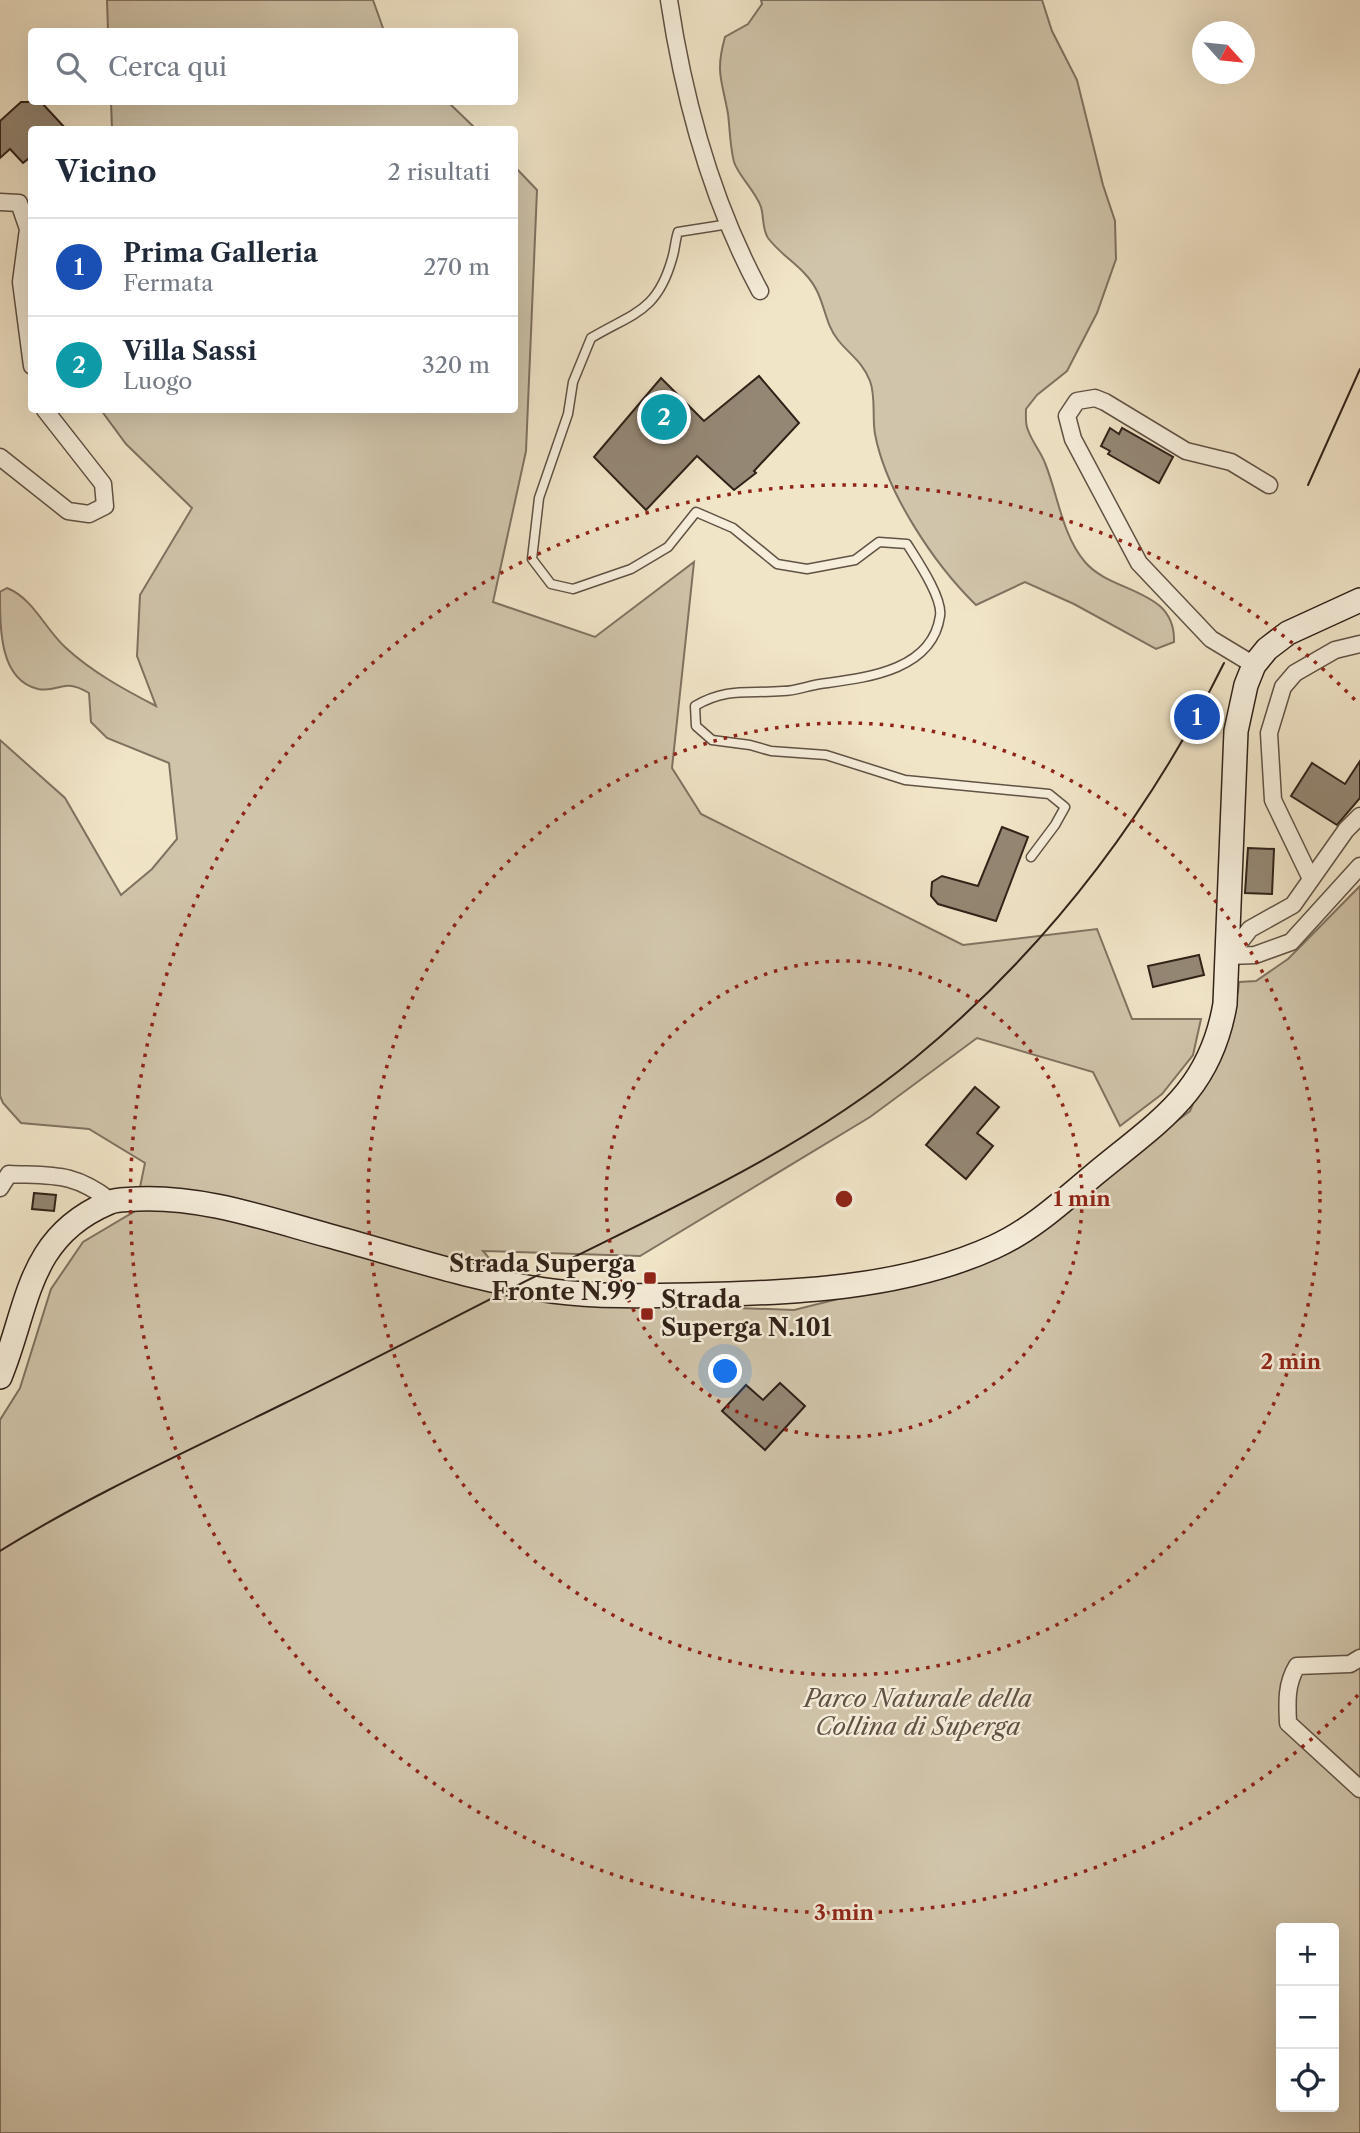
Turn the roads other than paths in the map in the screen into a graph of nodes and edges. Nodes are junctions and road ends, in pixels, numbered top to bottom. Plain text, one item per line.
1 (668, 0) edge
2 (0, 202) edge
3 (729, 224) junction
4 (28, 226) edge
5 (28, 236) edge
6 (760, 291) dead end
7 (28, 335) edge
8 (47, 413) edge
9 (0, 457) edge
10 (1269, 485) dead end
11 (1360, 600) edge
12 (1360, 644) edge
13 (1254, 665) junction
14 (1360, 816) edge
15 (1031, 857) dead end
16 (1360, 866) edge
17 (1311, 878) junction
18 (1229, 956) junction
19 (0, 1188) edge
20 (111, 1201) junction
21 (0, 1377) edge
22 (1360, 1658) edge
23 (1360, 1789) edge

1 - 3 street
2 - 4 street
3 - 6 street
3 - 15 lane
5 - 7 street
8 - 9 street
10 - 13 street
11 - 13 street
12 - 17 street
13 - 18 street
14 - 17 street
16 - 18 street
17 - 18 street
18 - 20 street
19 - 20 street
20 - 21 street
22 - 23 street

